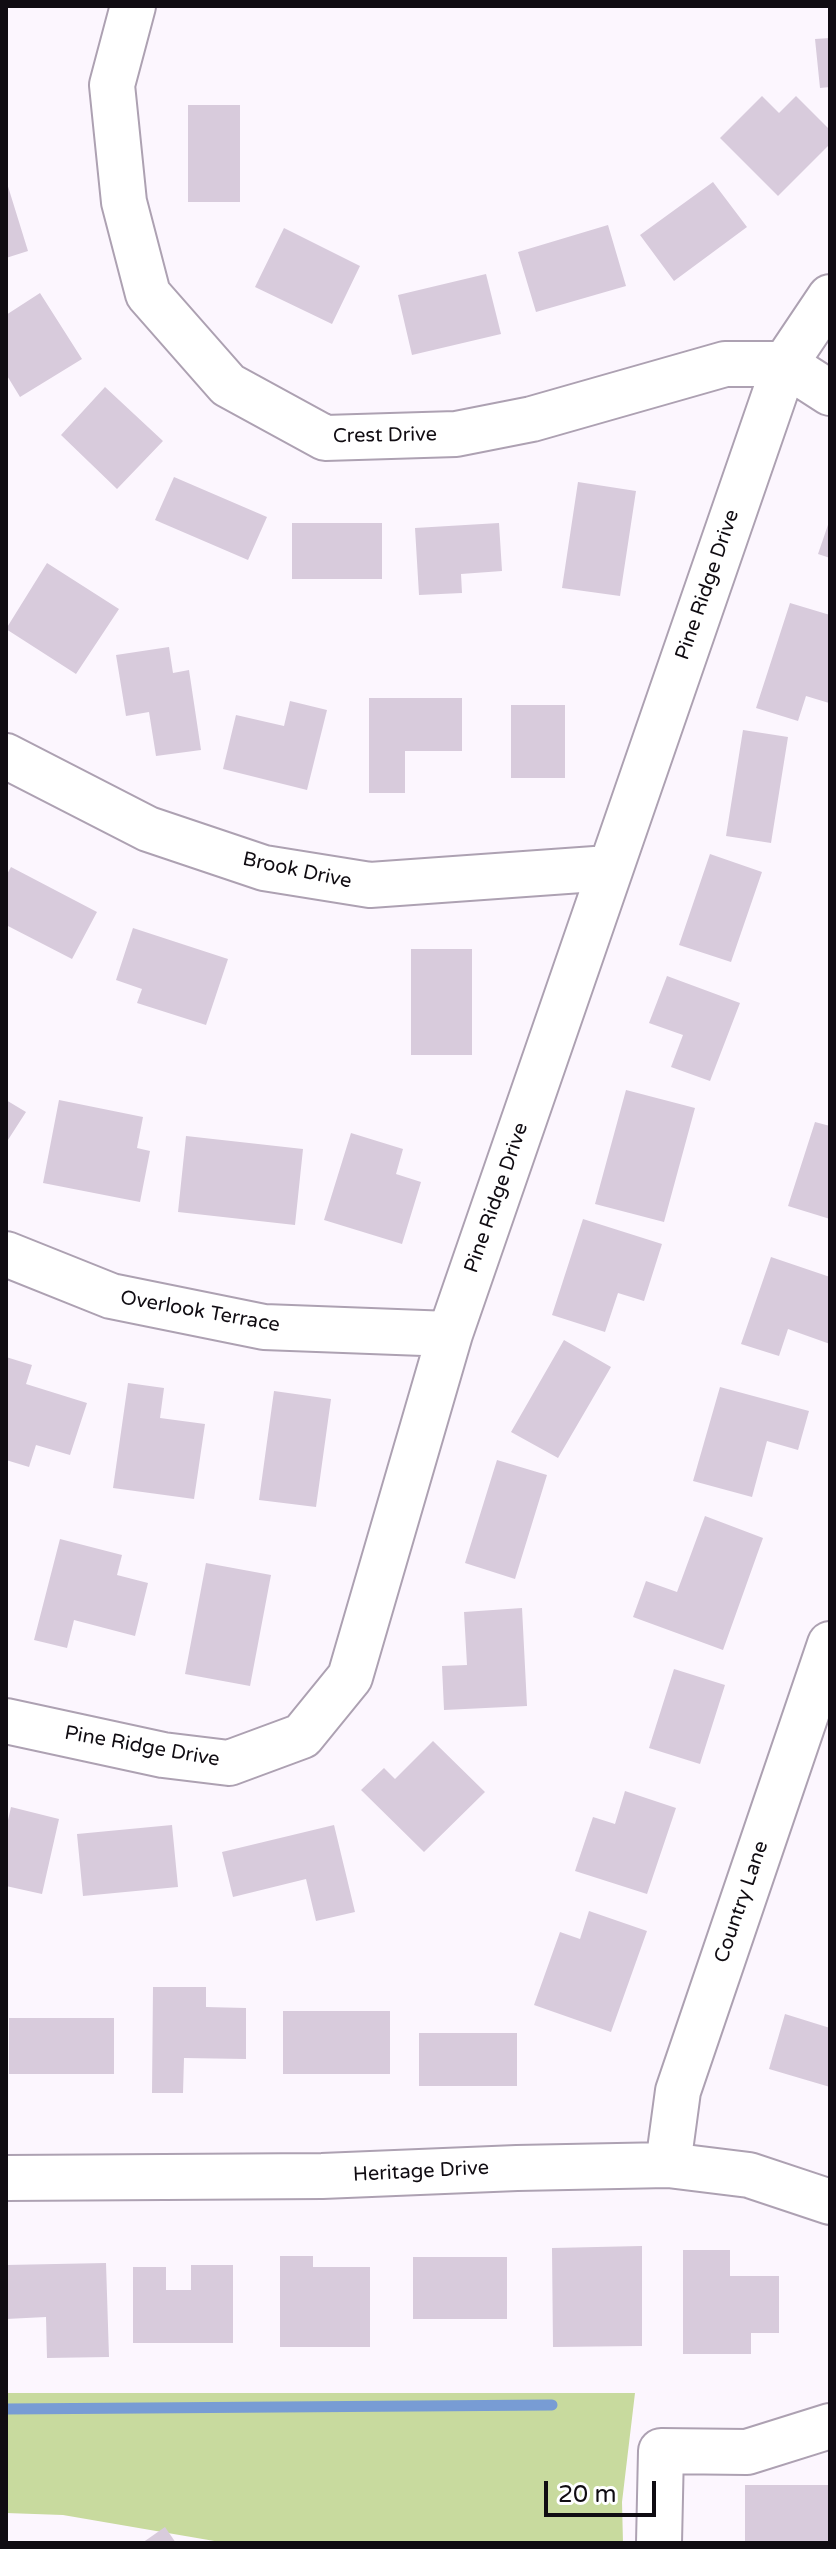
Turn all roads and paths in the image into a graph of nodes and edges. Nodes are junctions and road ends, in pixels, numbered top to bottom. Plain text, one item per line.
1 (133, 6) edge
2 (830, 297) edge
3 (785, 364) junction
4 (830, 393) edge
5 (6, 756) edge
6 (609, 868) junction
7 (6, 1254) edge
8 (450, 1334) junction
9 (830, 1644) edge
10 (6, 1721) edge
11 (668, 2165) junction
12 (6, 2178) edge
13 (830, 2202) edge
14 (830, 2426) edge
15 (659, 2543) edge

1 - 3 street, Crest Drive
2 - 3 street
3 - 4 street
3 - 6 street, Pine Ridge Drive
5 - 6 street, Brook Drive
6 - 8 street, Pine Ridge Drive
7 - 8 street, Overlook Terrace
8 - 10 street, Pine Ridge Drive
9 - 11 street, Country Lane
11 - 12 street, Heritage Drive
11 - 13 street, Heritage Drive
14 - 15 street

